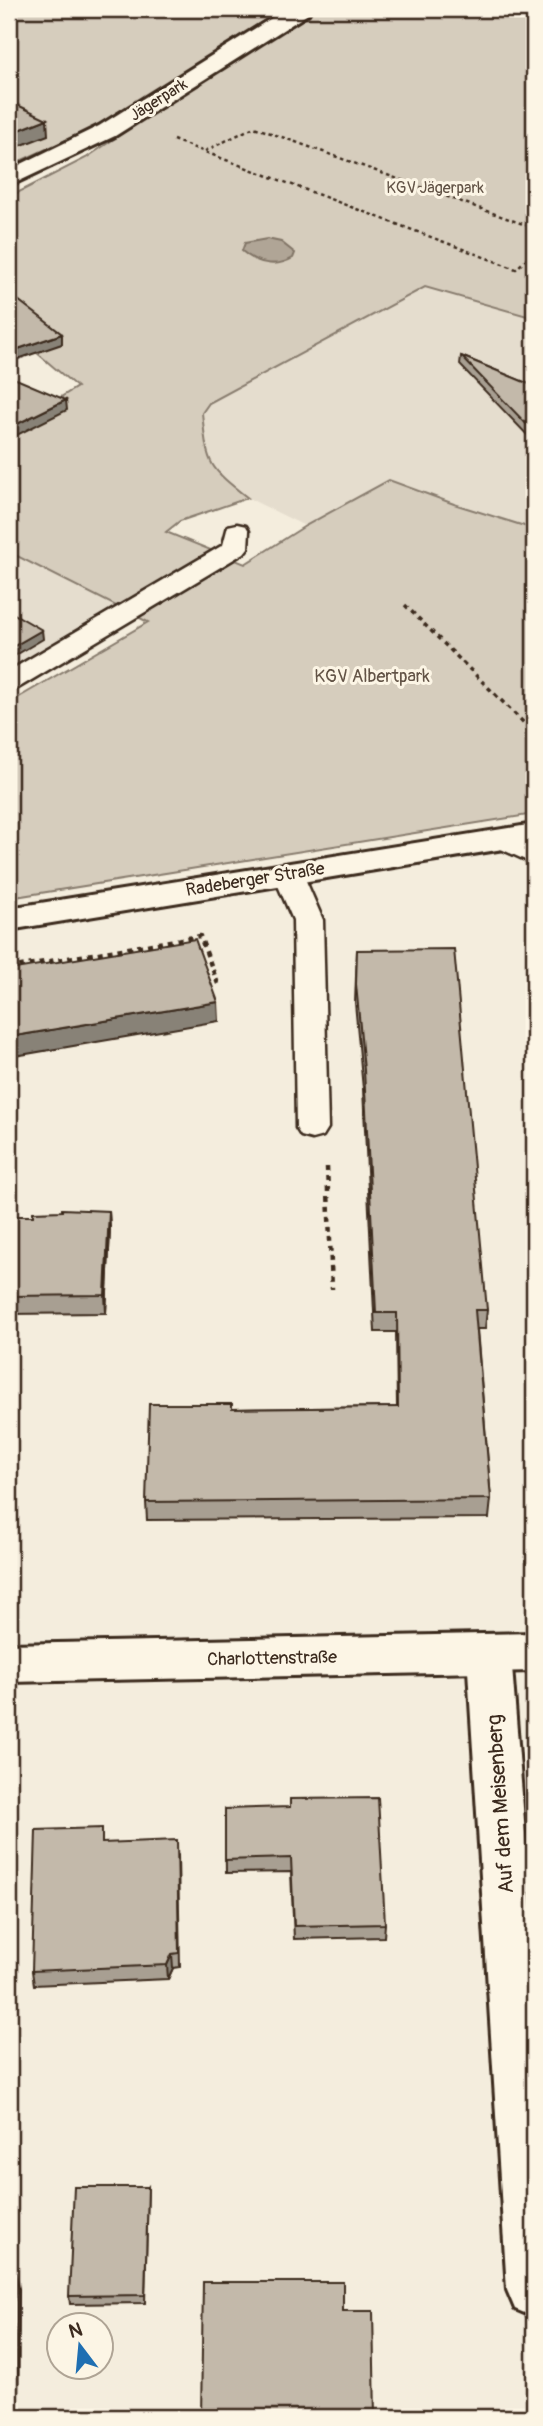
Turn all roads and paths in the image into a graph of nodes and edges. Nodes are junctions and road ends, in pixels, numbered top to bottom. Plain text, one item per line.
1 (300, 9) edge
2 (123, 121) junction
3 (205, 152) junction
4 (9, 179) edge
5 (534, 228) edge
6 (534, 253) edge
7 (237, 531) dead end
8 (405, 606) dead end
9 (9, 682) edge
10 (534, 733) edge
11 (534, 834) edge
12 (502, 839) junction
13 (534, 855) edge
14 (288, 874) junction
15 (9, 919) edge
16 (9, 968) edge
17 (218, 984) dead end
18 (312, 1128) joint
19 (332, 1289) dead end
20 (512, 1653) edge
21 (9, 1663) edge
22 (534, 2290) edge

1 - 2 street, Jägerpark
2 - 3 path
2 - 4 street, Jägerpark
3 - 5 path
3 - 6 path
7 - 9 lane
8 - 10 path
11 - 12 street, Radeberger Straße
12 - 13 lane
12 - 14 street, Radeberger Straße
14 - 15 street, Radeberger Straße
14 - 18 lane
16 - 17 path
18 - 19 path
20 - 21 street, Charlottenstraße
20 - 22 street, Auf dem Meisenberg

